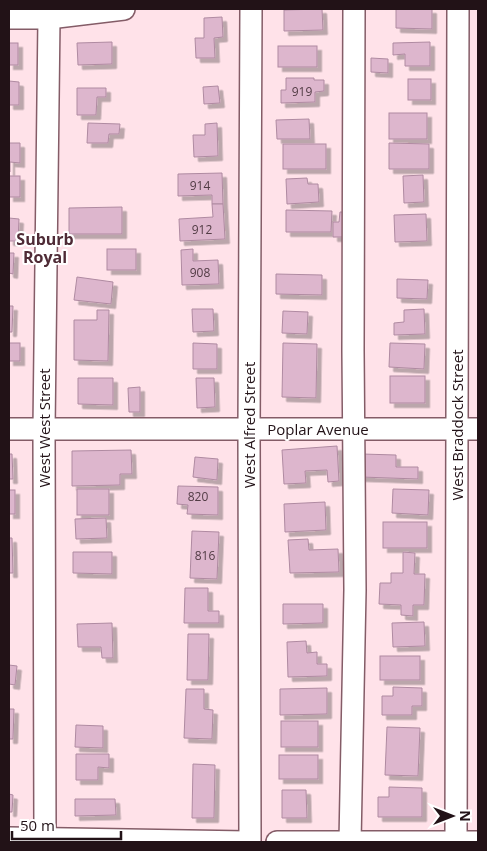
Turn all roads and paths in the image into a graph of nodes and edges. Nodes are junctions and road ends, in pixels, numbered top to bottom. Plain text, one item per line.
1 (124, 9) edge
2 (251, 9) edge
3 (354, 9) edge
4 (458, 9) edge
5 (60, 14) edge
6 (9, 18) edge
7 (9, 429) edge
8 (44, 429) junction
9 (355, 429) junction
10 (456, 429) junction
11 (478, 429) edge
12 (249, 430) junction
13 (9, 838) edge
14 (45, 838) junction
15 (88, 841) edge
16 (248, 842) edge
17 (277, 842) edge
18 (350, 842) edge
19 (456, 842) edge
20 (478, 842) edge

1 - 5 street
2 - 12 street, West Alfred Street
3 - 9 street
4 - 10 street, West Braddock Street
5 - 6 street
5 - 8 street, West West Street
7 - 8 street, Poplar Avenue
8 - 12 street, Poplar Avenue
8 - 14 street, West West Street
9 - 10 street, Poplar Avenue
9 - 12 street, Poplar Avenue
9 - 18 street
10 - 11 street, Poplar Avenue
10 - 19 street, West Braddock Street
12 - 16 street, West Alfred Street
13 - 14 street
14 - 15 street
15 - 16 street
17 - 18 street
18 - 19 street
19 - 20 street

